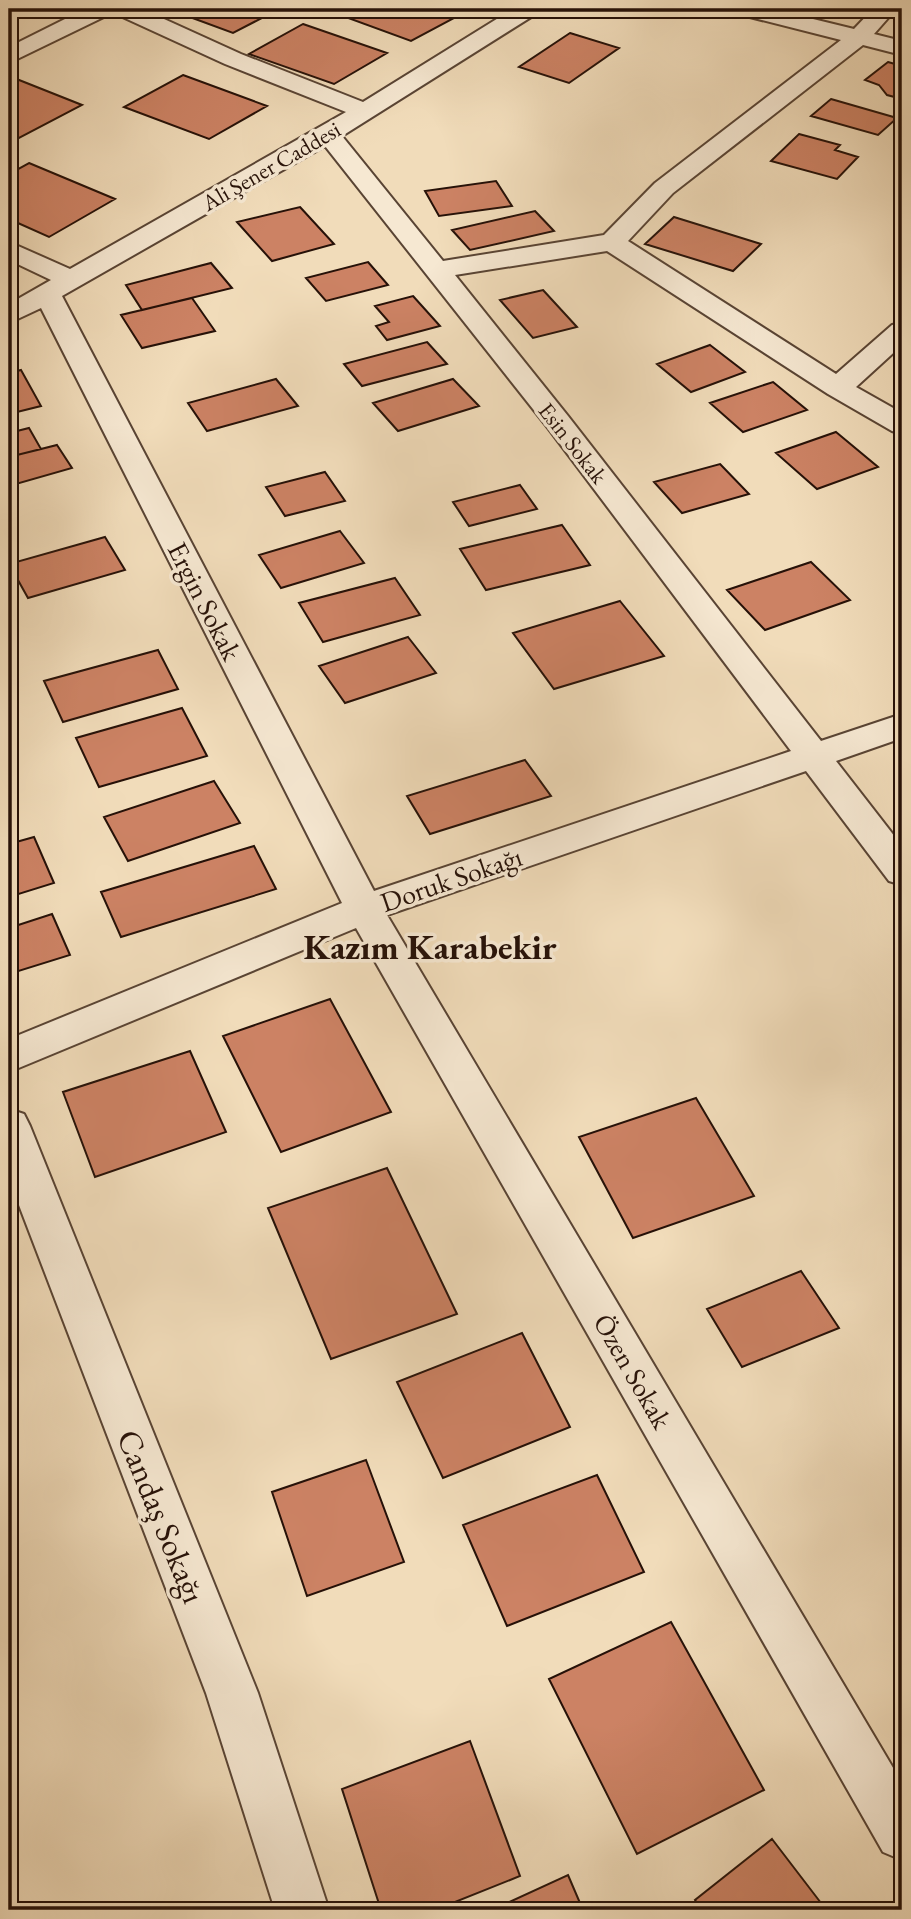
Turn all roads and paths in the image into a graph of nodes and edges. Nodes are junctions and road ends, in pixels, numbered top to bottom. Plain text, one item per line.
1 (102, 9) edge
2 (124, 9) edge
3 (528, 9) edge
4 (746, 9) edge
5 (885, 9) edge
6 (859, 37) junction
7 (902, 48) edge
8 (9, 56) edge
9 (364, 111) junction
10 (328, 134) junction
11 (611, 242) junction
12 (9, 250) edge
13 (436, 270) junction
14 (59, 287) junction
15 (9, 315) edge
16 (902, 331) edge
17 (838, 388) junction
18 (902, 425) edge
19 (902, 726) edge
20 (812, 757) junction
21 (902, 872) edge
22 (364, 909) junction
23 (9, 1056) edge
24 (9, 1126) edge
25 (902, 1833) edge
26 (302, 1910) edge

1 - 8 street
2 - 9 street
3 - 9 street, Ali Şener Caddesi
4 - 6 street
5 - 6 street
6 - 7 street
6 - 11 street
9 - 10 street, Ali Şener Caddesi
10 - 13 street, Esin Sokak
10 - 14 street, Ali Şener Caddesi
11 - 13 street
11 - 17 street
12 - 14 street
13 - 20 street, Esin Sokak
14 - 15 street, Ali Şener Caddesi
14 - 22 street, Ergin Sokak
16 - 17 street
17 - 18 street
19 - 20 street, Doruk Sokağı
20 - 21 street, Esin Sokak
20 - 22 street, Doruk Sokağı
22 - 23 street, Doruk Sokağı
22 - 25 street, Özen Sokak
24 - 26 street, Candaş Sokağı

